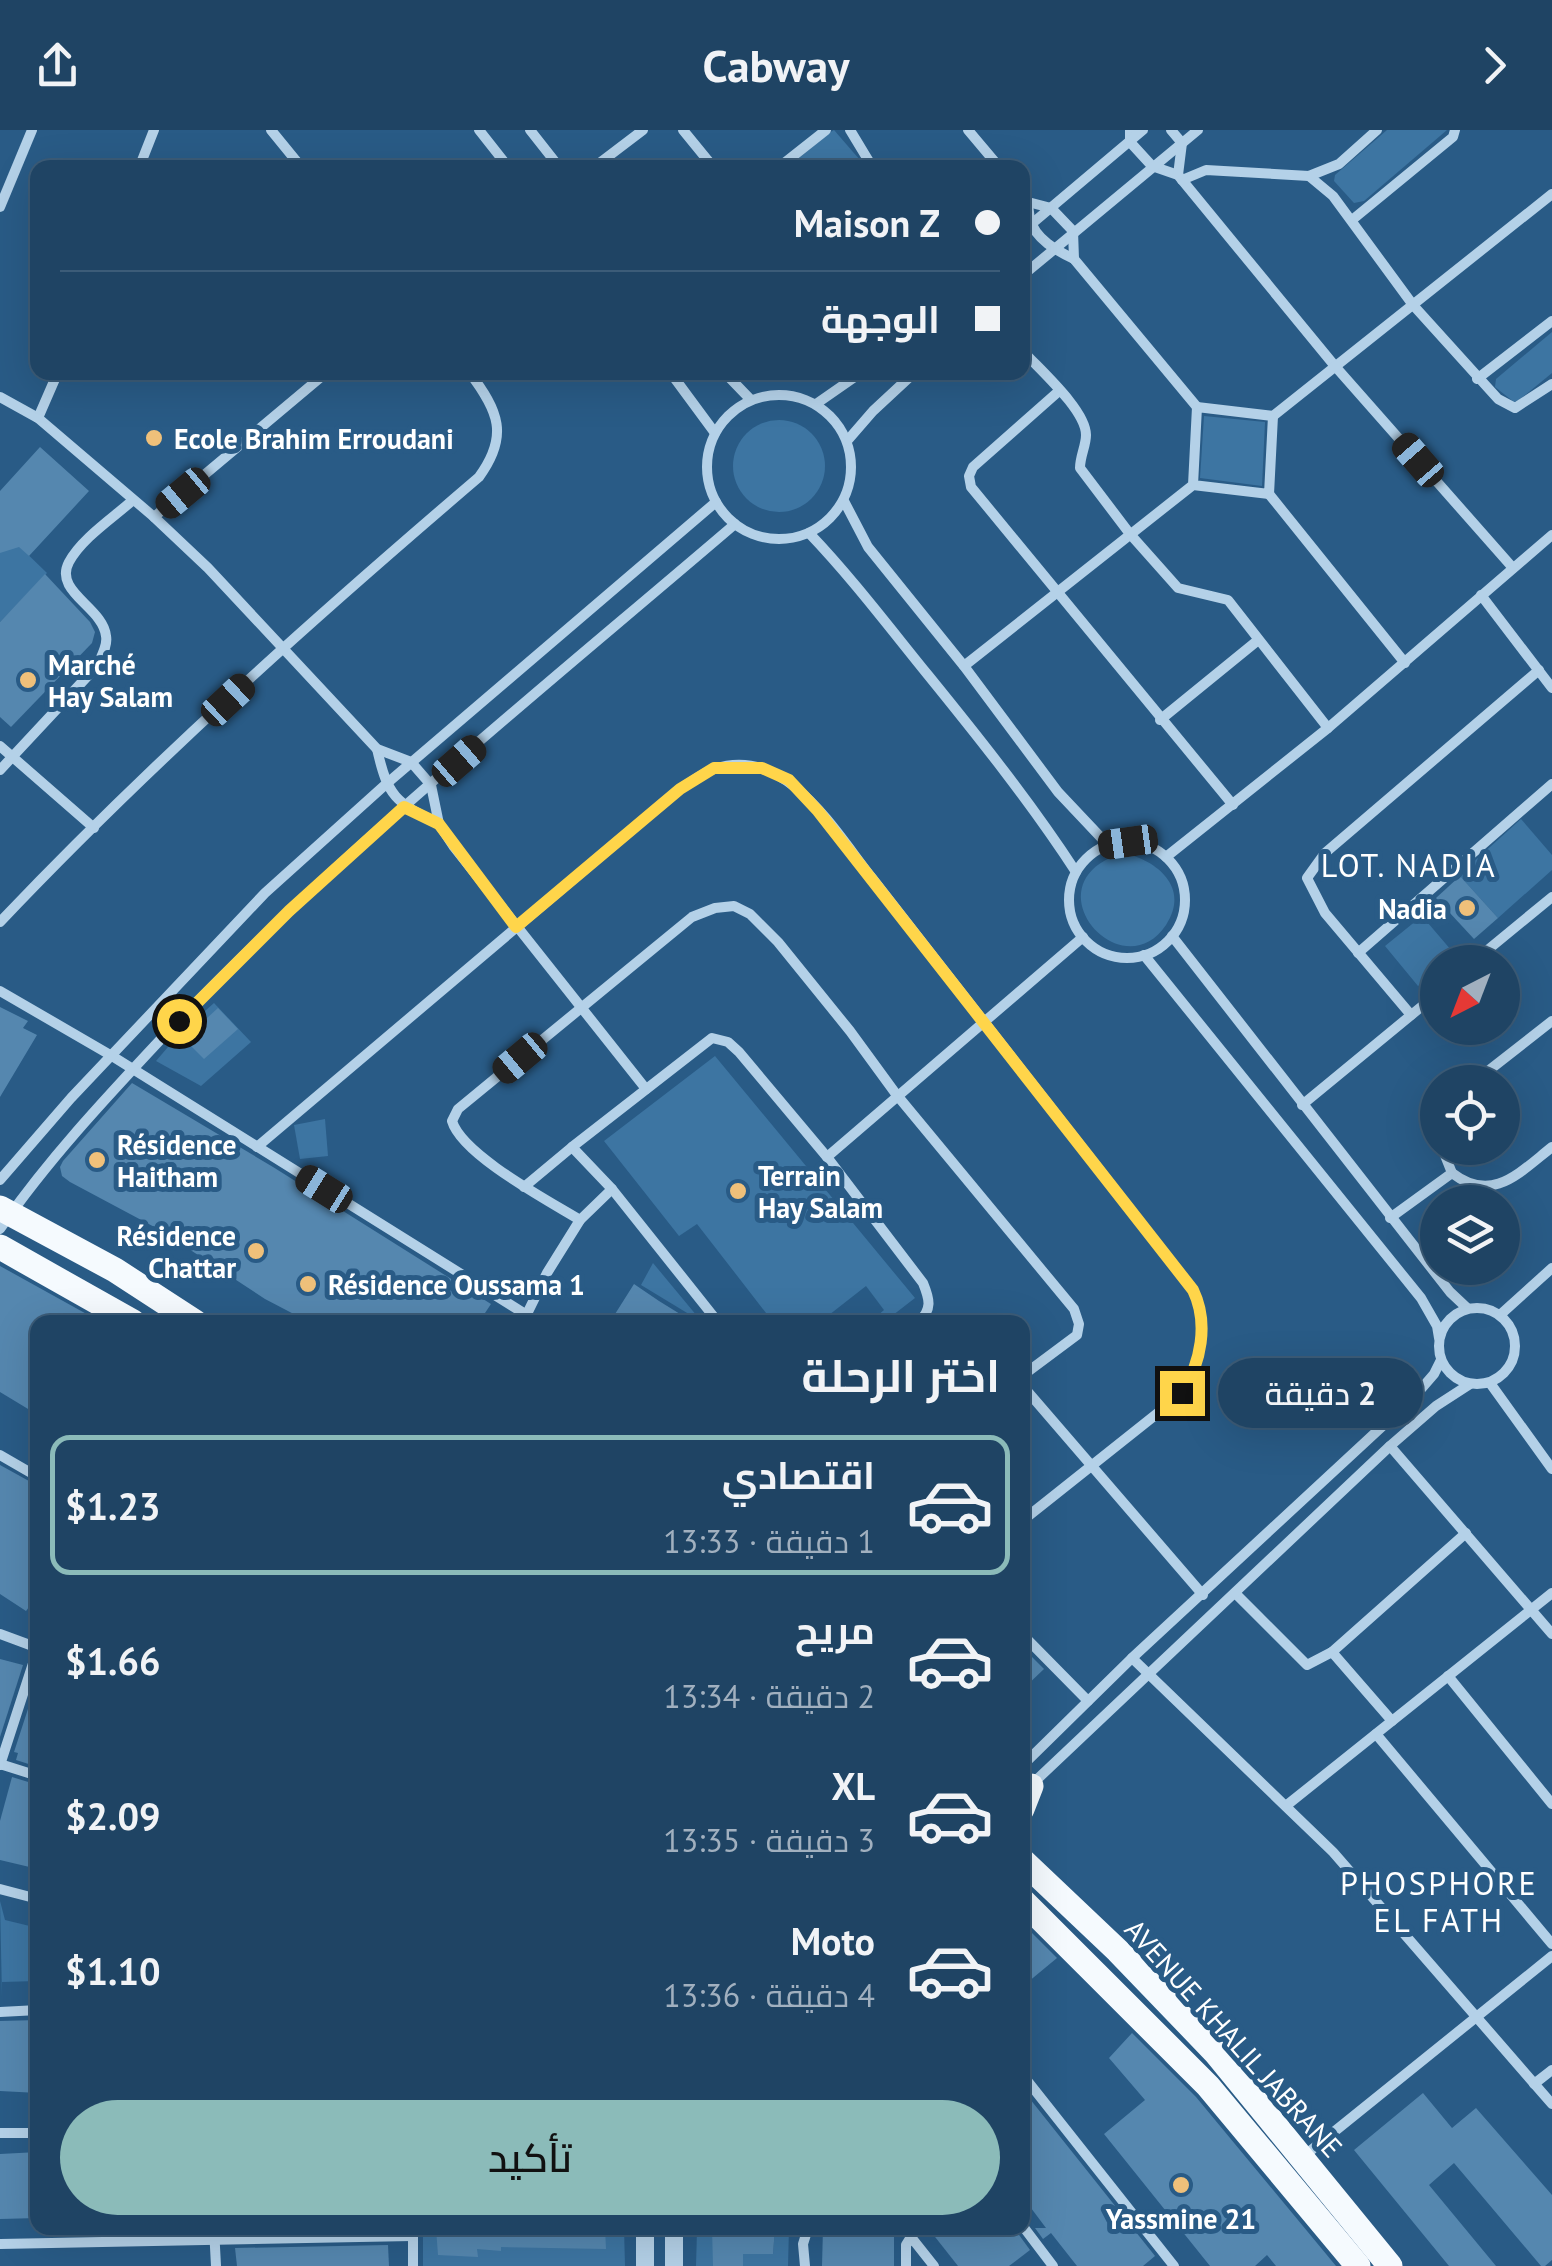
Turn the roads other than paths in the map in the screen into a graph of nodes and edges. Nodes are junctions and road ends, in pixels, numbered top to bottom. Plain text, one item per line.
1 (32, 130) edge
2 (154, 130) edge
3 (271, 130) edge
4 (479, 130) edge
5 (530, 130) edge
6 (643, 130) edge
7 (683, 130) edge
8 (826, 130) edge
9 (850, 130) edge
10 (968, 130) edge
11 (1143, 130) edge
12 (1171, 130) edge
13 (1198, 130) edge
14 (1377, 130) edge
15 (1454, 130) edge
16 (1130, 136) edge
17 (1182, 144) junction
18 (142, 160) edge
19 (295, 160) edge
20 (503, 160) edge
21 (554, 160) edge
22 (604, 160) edge
23 (707, 160) edge
24 (788, 160) edge
25 (869, 160) edge
26 (993, 160) edge
27 (1152, 166) junction
28 (1309, 176) junction
29 (1180, 178) junction
30 (1552, 194) edge
31 (1030, 200) edge
32 (0, 207) edge
33 (1051, 208) junction
34 (1352, 220) junction
35 (1030, 226) edge
36 (1030, 231) edge
37 (1073, 232) junction
38 (1052, 250) junction
39 (1074, 259) junction
40 (1030, 269) edge
41 (1412, 306) junction
42 (1552, 321) edge
43 (1030, 359) edge
44 (1334, 365) junction
45 (1477, 379) junction
46 (55, 380) edge
47 (317, 380) edge
48 (474, 380) edge
49 (676, 380) edge
50 (732, 380) edge
51 (850, 380) edge
52 (907, 380) edge
53 (1552, 384) edge
54 (1059, 391) junction
55 (0, 397) edge
56 (751, 400) junction
57 (816, 404) junction
58 (1197, 407) junction
59 (1274, 416) junction
60 (38, 418) junction
61 (715, 433) junction
62 (847, 441) junction
63 (1192, 485) junction
64 (1269, 494) junction
65 (133, 500) junction
66 (844, 501) junction
67 (716, 502) junction
68 (154, 517) junction
69 (735, 524) junction
70 (810, 533) junction
71 (1130, 534) junction
72 (1552, 535) edge
73 (1512, 568) junction
74 (1059, 593) junction
75 (1481, 595) junction
76 (1257, 641) junction
77 (283, 649) junction
78 (1405, 663) junction
79 (964, 666) junction
80 (1538, 670) junction
81 (1552, 688) edge
82 (1160, 720) junction
83 (1328, 728) junction
84 (0, 746) edge
85 (377, 749) junction
86 (13, 757) junction
87 (411, 762) junction
88 (0, 770) edge
89 (1552, 784) edge
90 (385, 785) junction
91 (431, 785) junction
92 (1233, 805) junction
93 (404, 807) junction
94 (439, 824) junction
95 (94, 828) junction
96 (1108, 845) junction
97 (1166, 856) junction
98 (1076, 872) junction
99 (1552, 896) edge
100 (0, 922) edge
101 (516, 927) junction
102 (1172, 936) junction
103 (1083, 937) junction
104 (1493, 945) edge
105 (1358, 952) junction
106 (1144, 956) junction
107 (0, 992) edge
108 (1420, 1007) edge
109 (581, 1008) junction
110 (1411, 1015) junction
111 (982, 1021) junction
112 (1552, 1021) edge
113 (112, 1056) junction
114 (1496, 1065) edge
115 (132, 1070) junction
116 (646, 1089) junction
117 (896, 1094) junction
118 (1302, 1105) junction
119 (257, 1147) junction
120 (572, 1147) junction
121 (1552, 1147) edge
122 (827, 1157) junction
123 (1449, 1165) edge
124 (1452, 1173) junction
125 (0, 1180) edge
126 (524, 1186) junction
127 (612, 1189) junction
128 (4, 1217) edge
129 (1390, 1218) junction
130 (580, 1220) junction
131 (0, 1247) edge
132 (1552, 1268) edge
133 (1467, 1308) junction
134 (121, 1315) edge
135 (184, 1315) edge
136 (518, 1315) edge
137 (526, 1315) edge
138 (712, 1315) edge
139 (924, 1315) edge
140 (1500, 1315) junction
141 (1439, 1338) junction
142 (1441, 1360) junction
143 (1030, 1370) edge
144 (1490, 1383) junction
145 (1470, 1384) junction
146 (1030, 1394) edge
147 (1390, 1446) junction
148 (0, 1455) edge
149 (1094, 1466) junction
150 (1552, 1469) edge
151 (30, 1472) edge
152 (1030, 1515) edge
153 (1466, 1532) junction
154 (1235, 1593) junction
155 (1552, 1593) edge
156 (1203, 1595) junction
157 (1532, 1609) junction
158 (0, 1634) edge
159 (1552, 1634) edge
160 (1030, 1642) edge
161 (30, 1645) edge
162 (1332, 1652) junction
163 (1132, 1658) junction
164 (30, 1672) edge
165 (1150, 1675) junction
166 (1448, 1676) junction
167 (1088, 1701) junction
168 (1392, 1721) junction
169 (1376, 1734) junction
170 (0, 1764) edge
171 (30, 1773) edge
172 (1030, 1782) edge
173 (1030, 1784) edge
174 (1552, 1804) edge
175 (1287, 1805) junction
176 (1030, 1864) edge
177 (0, 1889) edge
178 (30, 1896) edge
179 (1030, 1908) edge
180 (1552, 1944) edge
181 (1552, 1956) edge
182 (30, 2010) edge
183 (0, 2012) edge
184 (1476, 2017) junction
185 (1552, 2070) edge
186 (1030, 2084) edge
187 (1534, 2084) junction
188 (1552, 2104) edge
189 (0, 2133) edge
190 (30, 2133) edge
191 (1303, 2156) junction
192 (214, 2235) edge
193 (353, 2235) edge
194 (412, 2235) edge
195 (645, 2235) edge
196 (674, 2235) edge
197 (806, 2235) edge
198 (1029, 2235) edge
199 (215, 2242) junction
200 (0, 2244) edge
201 (1051, 2265) edge
202 (216, 2266) edge
203 (413, 2266) edge
204 (645, 2266) edge
205 (674, 2266) edge
206 (805, 2266) edge
207 (906, 2266) edge
208 (934, 2266) edge
209 (1174, 2266) edge
210 (1358, 2266) edge
211 (1390, 2266) edge

1 - 32 street
2 - 18 street
3 - 19 street
4 - 20 street
5 - 21 street
6 - 22 street
7 - 23 street
8 - 24 street
9 - 25 street
10 - 26 street
11 - 16 street
12 - 17 street
13 - 17 street
14 - 28 street
15 - 34 street
16 - 27 street
16 - 33 street
17 - 27 street
17 - 29 street
27 - 29 street
27 - 37 street
28 - 29 street
28 - 34 street
29 - 44 street
30 - 41 street
31 - 33 street
33 - 35 street
33 - 37 street
34 - 41 street
36 - 38 street
37 - 38 street
37 - 39 street
38 - 39 street
38 - 40 street
39 - 58 street
41 - 44 street
41 - 45 street
42 - 45 street
43 - 54 street
44 - 59 street
44 - 73 street
45 - 53 street
46 - 60 street
47 - 68 street
48 - 77 street
49 - 61 street
50 - 56 street
51 - 57 street
52 - 62 street
54 - 71 street
54 - 74 street
55 - 60 street
56 - 57 street
56 - 61 street
57 - 62 street
58 - 59 street
58 - 63 street
59 - 64 street
60 - 65 street
61 - 67 street
62 - 66 street
63 - 64 street
63 - 71 street
64 - 78 street
65 - 68 street
65 - 86 street
66 - 70 street
66 - 79 street
67 - 69 street
67 - 87 street
68 - 77 street
69 - 70 street
69 - 91 street
70 - 98 street
71 - 74 street
71 - 76 street
72 - 73 street
73 - 75 street
74 - 79 street
74 - 82 street
75 - 78 street
75 - 80 street
76 - 82 street
76 - 83 street
77 - 85 street
77 - 95 street
78 - 83 street
79 - 96 street
80 - 81 street
80 - 105 street
82 - 92 street
83 - 92 street
84 - 86 street
85 - 87 street
85 - 90 street
86 - 88 street
86 - 95 street
87 - 90 street
87 - 91 street
89 - 105 street
90 - 93 street
90 - 113 street
91 - 93 street
91 - 94 street
92 - 97 street
93 - 94 street
93 - 115 street
94 - 101 street
95 - 100 street
96 - 97 street
96 - 98 street
97 - 102 street
98 - 103 street
99 - 104 street
101 - 109 street
101 - 111 street
101 - 119 street
102 - 106 street
102 - 118 street
103 - 106 street
103 - 111 street
105 - 110 street
106 - 141 street
107 - 113 street
108 - 110 street
109 - 116 street
109 - 117 street
109 - 126 street
110 - 118 street
111 - 117 street
111 - 149 street
112 - 114 street
113 - 115 street
113 - 125 street
115 - 119 street
115 - 128 street
116 - 120 street
116 - 122 street
117 - 122 street
117 - 143 street
118 - 129 street
119 - 136 street
120 - 126 street
120 - 127 street
121 - 124 street
122 - 139 street
123 - 124 street
124 - 129 street
126 - 130 street
127 - 130 street
127 - 138 street
128 - 135 main road
129 - 133 street
130 - 137 street
131 - 134 main road
132 - 140 street
133 - 140 street
133 - 141 street
140 - 144 street
141 - 142 street
142 - 145 street
142 - 156 street
144 - 145 street
144 - 150 street
145 - 147 street
146 - 149 street
147 - 153 street
147 - 154 street
148 - 151 street
149 - 152 street
149 - 156 street
153 - 157 street
153 - 162 street
154 - 162 street
154 - 165 street
155 - 157 street
156 - 163 street
157 - 159 street
157 - 166 street
158 - 161 street
160 - 167 street
162 - 168 street
163 - 165 street
163 - 167 street
164 - 170 street
165 - 173 street
165 - 175 street
166 - 168 street
166 - 174 street
167 - 172 street
168 - 169 street
169 - 175 street
169 - 180 street
170 - 171 street
175 - 184 street
176 - 191 main road, AVENUE KHALIL JABRANE
177 - 178 street
179 - 210 main road, AVENUE KHALIL JABRANE
181 - 184 street
182 - 183 street
184 - 187 street
184 - 191 street
185 - 187 street
186 - 209 street
187 - 188 street
189 - 190 street
191 - 211 main road, AVENUE KHALIL JABRANE
192 - 199 street
193 - 199 street
194 - 203 street
195 - 204 street
196 - 205 street
197 - 206 street
198 - 201 street
199 - 200 street
199 - 202 street
207 - 208 street

